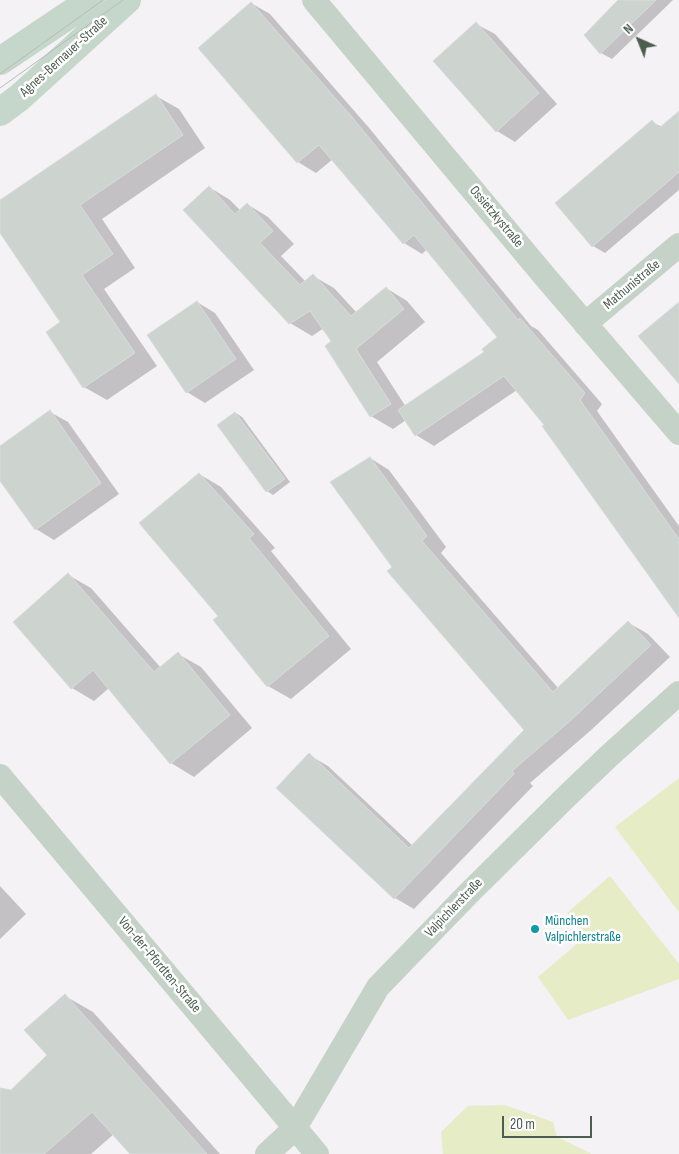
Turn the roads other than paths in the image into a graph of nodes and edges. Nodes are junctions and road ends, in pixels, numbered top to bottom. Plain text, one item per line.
1 (91, 0) edge
2 (127, 0) edge
3 (314, 0) edge
4 (0, 61) edge
5 (0, 112) edge
6 (679, 245) edge
7 (585, 324) junction
8 (679, 433) edge
9 (679, 693) edge
10 (0, 776) edge
11 (295, 1128) junction
12 (267, 1154) edge
13 (317, 1154) edge

1 - 4 main road, Agnes-Bernauer-Straße
2 - 5 main road, Agnes-Bernauer-Straße
3 - 7 street, Ossietzkystraße
6 - 7 street, Mathunistraße
7 - 8 street, Ossietzkystraße
9 - 11 street, Valpichlerstraße
10 - 11 street, Von-der-Pfordten-Straße
11 - 12 street, Valpichlerstraße
11 - 13 street, Von-der-Pfordten-Straße

